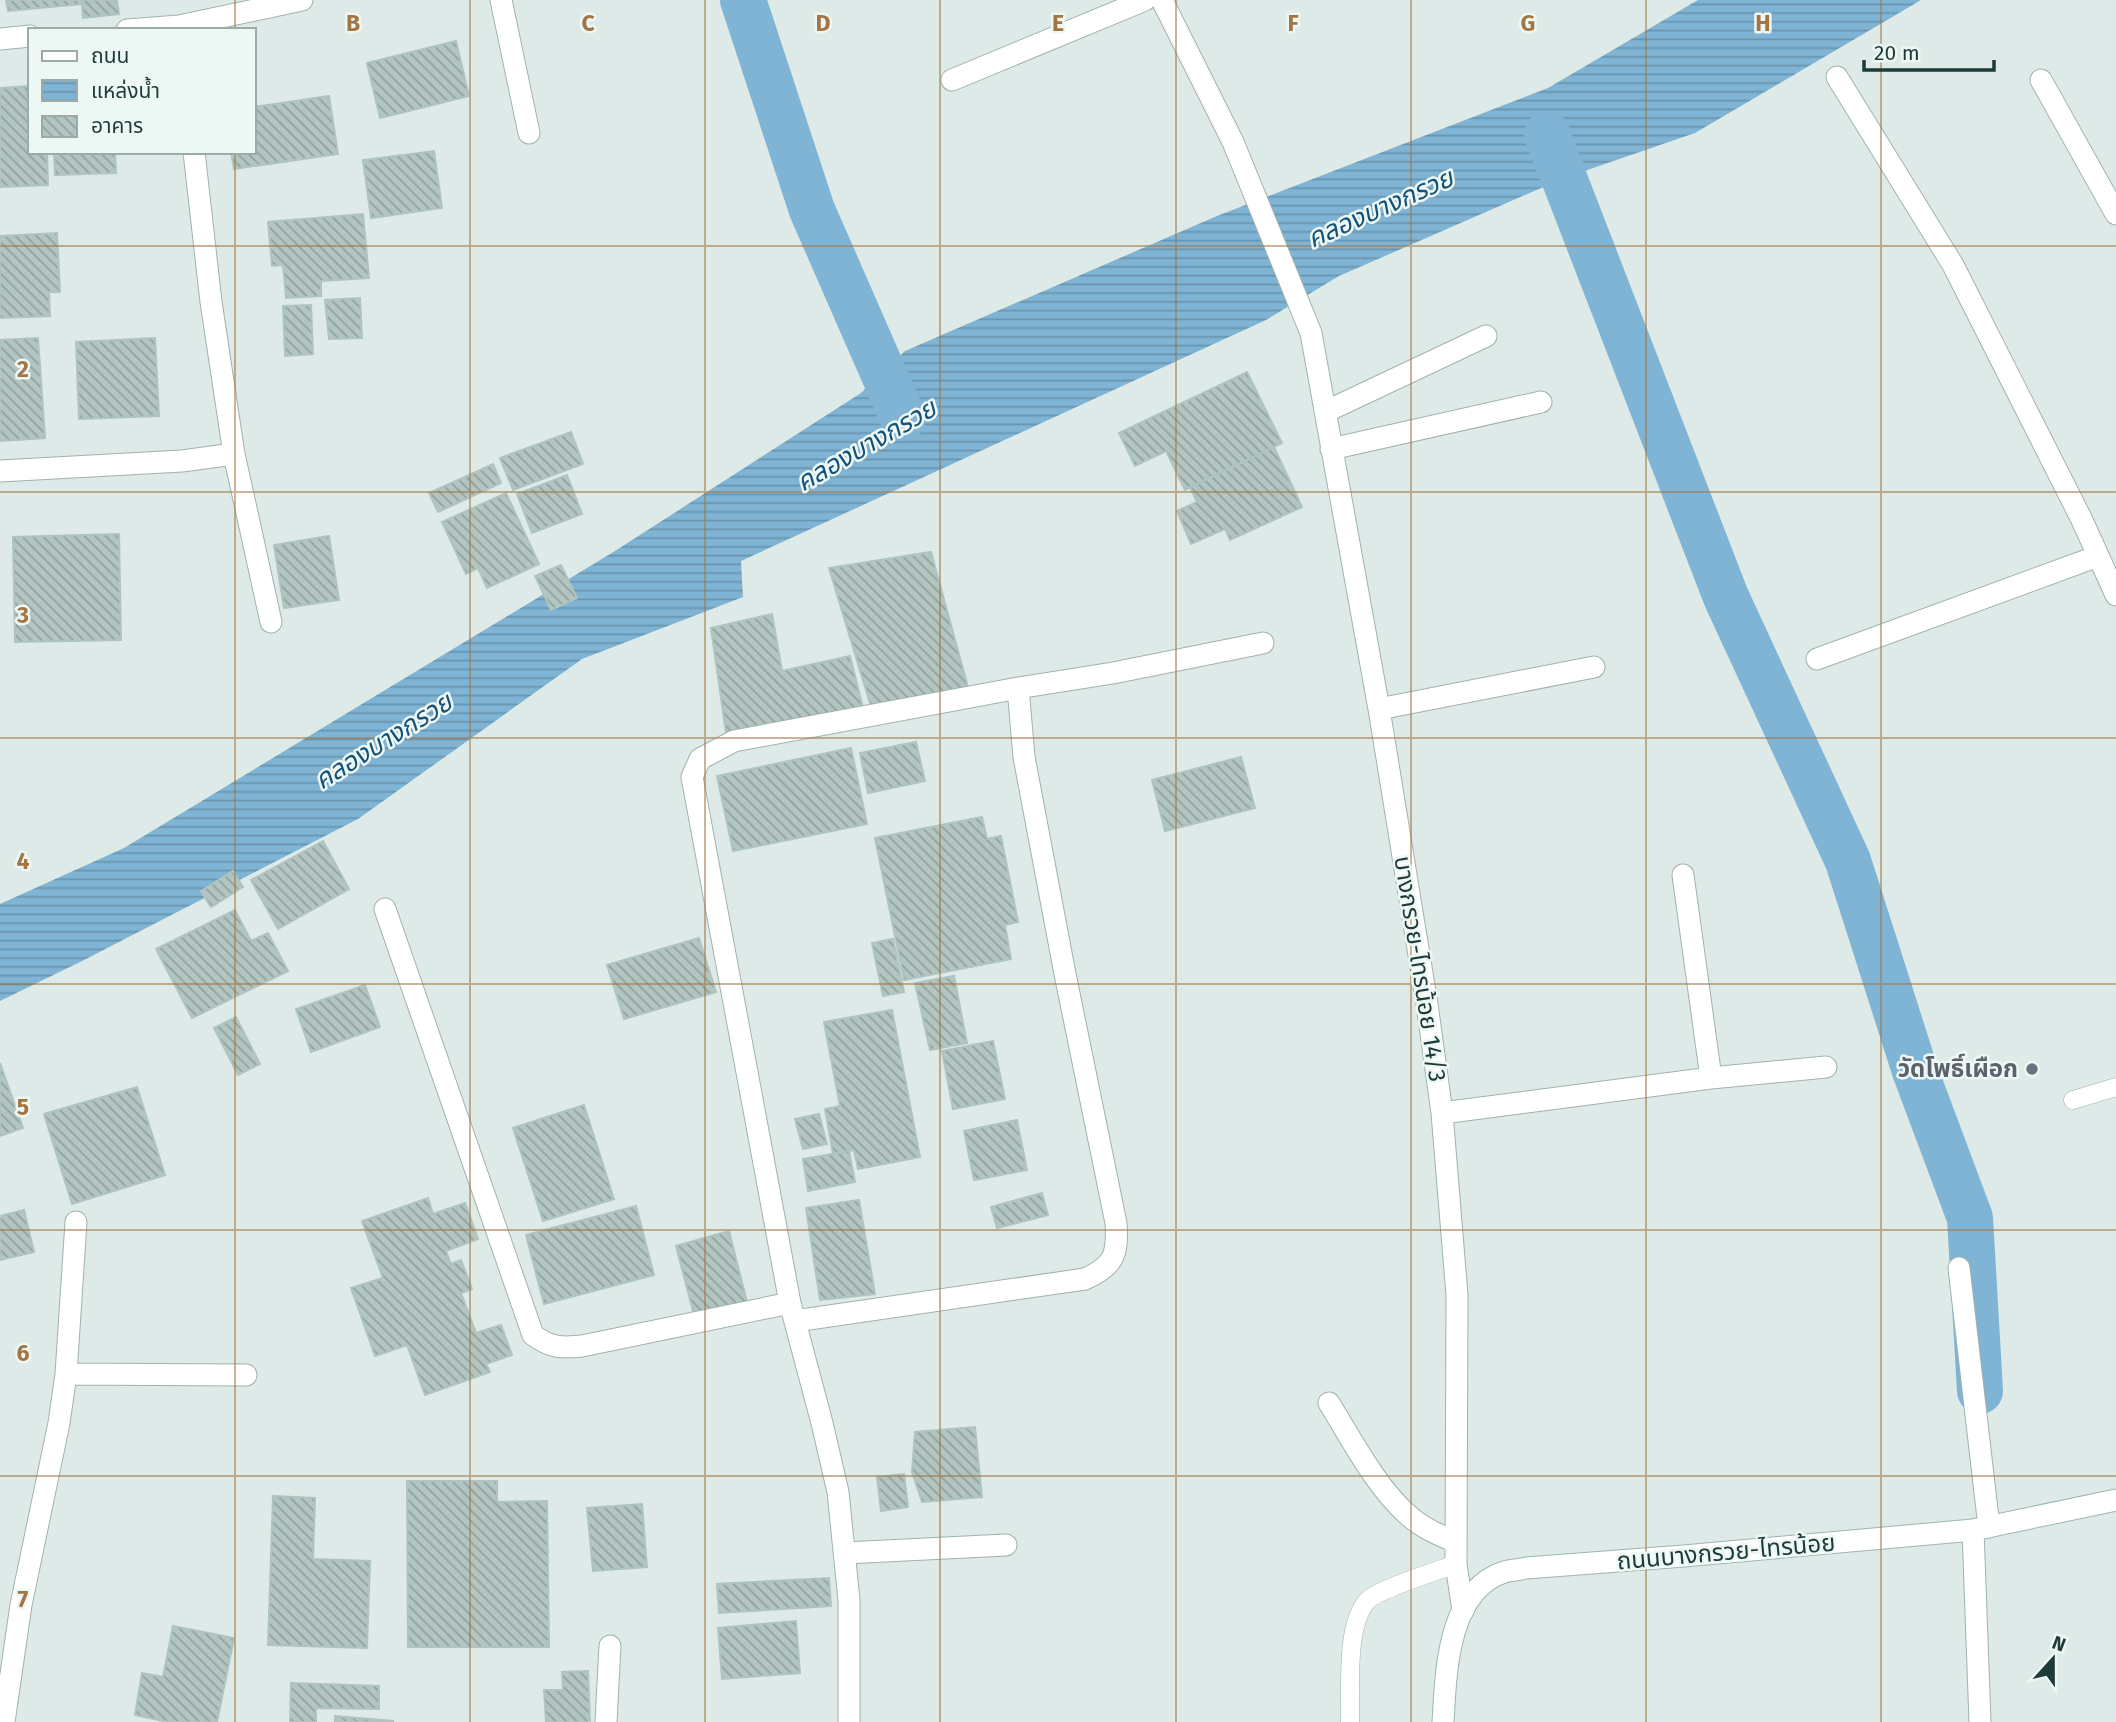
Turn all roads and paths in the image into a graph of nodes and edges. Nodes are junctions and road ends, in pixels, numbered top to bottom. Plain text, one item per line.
1 (302, 0) edge
2 (501, 0) edge
3 (1145, 0) edge
4 (1162, 0) edge
5 (179, 28) edge
6 (28, 37) edge
7 (0, 38) edge
8 (1837, 77) dead end
9 (952, 80) dead end
10 (2041, 80) dead end
11 (529, 133) dead end
12 (194, 154) edge
13 (2116, 214) edge
14 (1486, 336) dead end
15 (1541, 402) dead end
16 (1325, 412) junction
17 (1331, 449) junction
18 (234, 454) junction
19 (0, 471) edge
20 (2098, 556) junction
21 (2116, 595) edge
22 (271, 622) dead end
23 (1264, 643) dead end
24 (1816, 659) dead end
25 (1594, 667) dead end
26 (1018, 688) junction
27 (1379, 709) junction
28 (1683, 875) dead end
29 (385, 909) dead end
30 (1826, 1067) dead end
31 (1711, 1078) junction
32 (2116, 1087) edge
33 (2073, 1100) dead end
34 (1441, 1113) junction
35 (76, 1222) dead end
36 (1959, 1268) dead end
37 (792, 1312) junction
38 (66, 1374) junction
39 (246, 1375) dead end
40 (1329, 1403) dead end
41 (2116, 1500) edge
42 (1981, 1529) junction
43 (1456, 1542) junction
44 (1006, 1545) dead end
45 (845, 1553) junction
46 (1456, 1564) junction
47 (1463, 1611) junction
48 (610, 1646) dead end
49 (4, 1722) edge
50 (606, 1722) edge
51 (849, 1722) edge
52 (1350, 1722) edge
53 (1443, 1722) edge
54 (1980, 1722) edge

1 - 5 street
2 - 11 street
3 - 9 street
4 - 16 street, บางกรวย-ไทรน้อย 14/3
6 - 7 street
8 - 20 street
10 - 13 street
12 - 18 street
14 - 16 street
15 - 17 street
16 - 17 street, บางกรวย-ไทรน้อย 14/3
17 - 27 street, บางกรวย-ไทรน้อย 14/3
18 - 19 street
18 - 22 street
20 - 21 street
20 - 24 street
23 - 26 street
25 - 27 street
26 - 37 street
26 - 37 street
27 - 34 street, บางกรวย-ไทรน้อย 14/3
28 - 31 street
29 - 37 street
30 - 31 street
31 - 34 street
32 - 33 lane
34 - 43 street, บางกรวย-ไทรน้อย 14/3
35 - 38 street
36 - 42 street
37 - 45 street
38 - 39 street
38 - 49 street
40 - 43 street
41 - 42 street, ถนนบางกรวย-ไทรน้อย
42 - 47 street, ถนนบางกรวย-ไทรน้อย
42 - 54 street
43 - 46 street, บางกรวย-ไทรน้อย 14/3
44 - 45 street
45 - 51 street
46 - 47 street, บางกรวย-ไทรน้อย 14/3
46 - 52 lane
47 - 53 street, ถนนบางกรวย-ไทรน้อย
48 - 50 street

